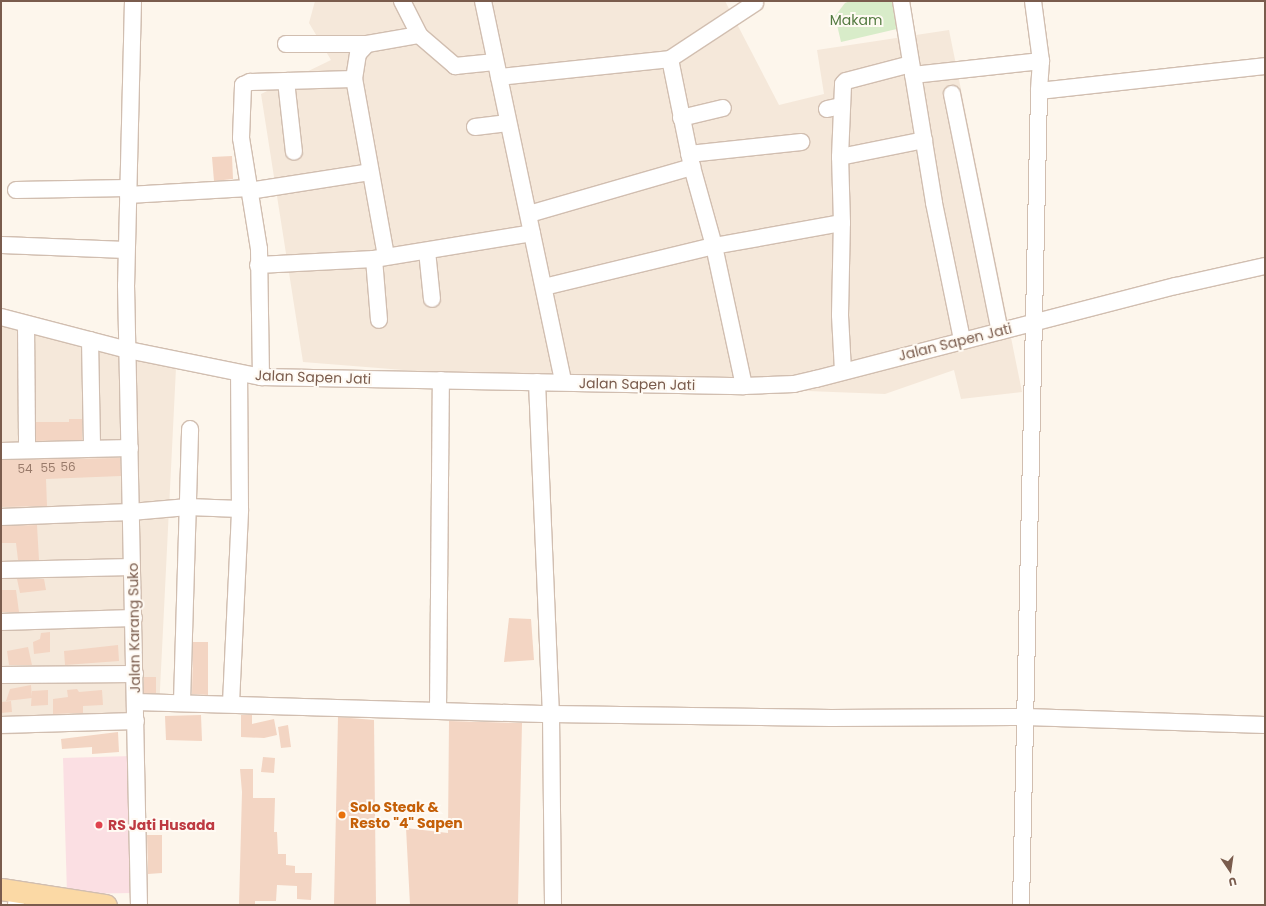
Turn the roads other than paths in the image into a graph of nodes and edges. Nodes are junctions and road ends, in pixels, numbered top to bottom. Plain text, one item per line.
1 (133, 1) edge
2 (402, 1) edge
3 (483, 1) edge
4 (901, 1) edge
5 (1033, 1) edge
6 (755, 3) dead end
7 (419, 35) junction
8 (286, 44) dead end
9 (367, 44) junction
10 (670, 59) junction
11 (1040, 61) junction
12 (1265, 66) edge
13 (912, 69) junction
14 (497, 70) junction
15 (354, 79) junction
16 (286, 81) junction
17 (1039, 91) junction
18 (952, 94) dead end
19 (723, 108) dead end
20 (681, 118) junction
21 (506, 123) junction
22 (475, 127) dead end
23 (924, 140) junction
24 (801, 142) dead end
25 (294, 152) dead end
26 (840, 157) junction
27 (691, 161) junction
28 (370, 172) junction
29 (16, 190) dead end
30 (249, 190) junction
31 (128, 191) junction
32 (528, 214) junction
33 (842, 223) junction
34 (532, 233) junction
35 (2, 245) edge
36 (714, 246) junction
37 (126, 250) junction
38 (427, 251) junction
39 (380, 257) junction
40 (258, 265) junction
41 (1265, 266) edge
42 (544, 287) junction
43 (432, 299) dead end
44 (1, 317) edge
45 (379, 320) dead end
46 (1033, 323) junction
47 (26, 324) junction
48 (1000, 331) junction
49 (90, 340) junction
50 (962, 340) junction
51 (128, 350) junction
52 (843, 371) junction
53 (239, 374) junction
54 (261, 377) junction
55 (441, 380) junction
56 (537, 382) junction
57 (563, 382) junction
58 (744, 386) junction
59 (190, 429) dead end
60 (92, 448) junction
61 (130, 448) junction
62 (27, 450) junction
63 (1, 451) edge
64 (188, 507) junction
65 (240, 509) junction
66 (131, 512) junction
67 (1, 517) edge
68 (132, 567) junction
69 (1, 570) edge
70 (134, 618) junction
71 (1, 622) edge
72 (135, 674) junction
73 (1, 676) edge
74 (136, 702) junction
75 (182, 702) junction
76 (231, 703) junction
77 (438, 710) junction
78 (551, 714) junction
79 (1026, 717) junction
80 (136, 721) junction
81 (1, 725) edge
82 (1265, 725) edge
83 (1, 889) edge
84 (106, 905) edge
85 (139, 905) edge
86 (553, 905) edge
87 (1021, 905) edge

1 - 31 street, Jalan Karang Suko
2 - 7 street
3 - 14 street
4 - 13 street
5 - 11 street
6 - 10 street
7 - 9 street
7 - 14 street
8 - 9 street
9 - 15 street
10 - 14 street
10 - 20 street
11 - 13 street
11 - 17 street
12 - 17 street
13 - 23 street
13 - 26 street
14 - 21 street
15 - 16 street
15 - 28 street
16 - 25 street
16 - 30 street
17 - 46 street
18 - 48 street
19 - 20 street
20 - 27 street
21 - 22 street
21 - 32 street
23 - 26 street
23 - 50 street
24 - 27 street
26 - 33 street
27 - 32 street
27 - 36 street
28 - 30 street
28 - 39 street
29 - 31 street
30 - 31 street
30 - 40 street
31 - 37 street, Jalan Karang Suko
32 - 34 street
33 - 36 street
33 - 52 street
34 - 38 street
34 - 42 street
35 - 37 street
36 - 42 street
36 - 58 street
37 - 51 street, Jalan Karang Suko
38 - 39 street
38 - 43 street
39 - 40 street
39 - 45 street
40 - 54 street
41 - 46 street, Jalan Sapen Jati
42 - 57 street
44 - 47 street, Jalan Sapen Jati
46 - 48 street, Jalan Sapen Jati
46 - 79 street
47 - 49 street, Jalan Sapen Jati
47 - 62 street
48 - 50 street, Jalan Sapen Jati
49 - 51 street, Jalan Sapen Jati
49 - 60 street
50 - 52 street, Jalan Sapen Jati
51 - 53 street, Jalan Sapen Jati
51 - 61 street, Jalan Karang Suko
52 - 58 street, Jalan Sapen Jati
53 - 54 street, Jalan Sapen Jati
53 - 65 street
54 - 55 street, Jalan Sapen Jati
55 - 56 street, Jalan Sapen Jati
55 - 77 street
56 - 57 street, Jalan Sapen Jati
56 - 78 street
57 - 58 street, Jalan Sapen Jati
59 - 64 street
60 - 61 street
60 - 62 street
61 - 66 street, Jalan Karang Suko
62 - 63 street
64 - 65 street
64 - 66 street
64 - 75 street
65 - 76 street
66 - 67 street
66 - 68 street, Jalan Karang Suko
68 - 69 street
68 - 70 street, Jalan Karang Suko
70 - 71 street
70 - 72 street, Jalan Karang Suko
72 - 73 street
72 - 74 street, Jalan Karang Suko
74 - 75 street
74 - 80 street, Jalan Karang Suko
75 - 76 street
76 - 77 street
77 - 78 street
78 - 79 street
78 - 86 street
79 - 82 street
79 - 87 street
80 - 81 street
80 - 85 street, Jalan Karang Suko
83 - 84 main road

